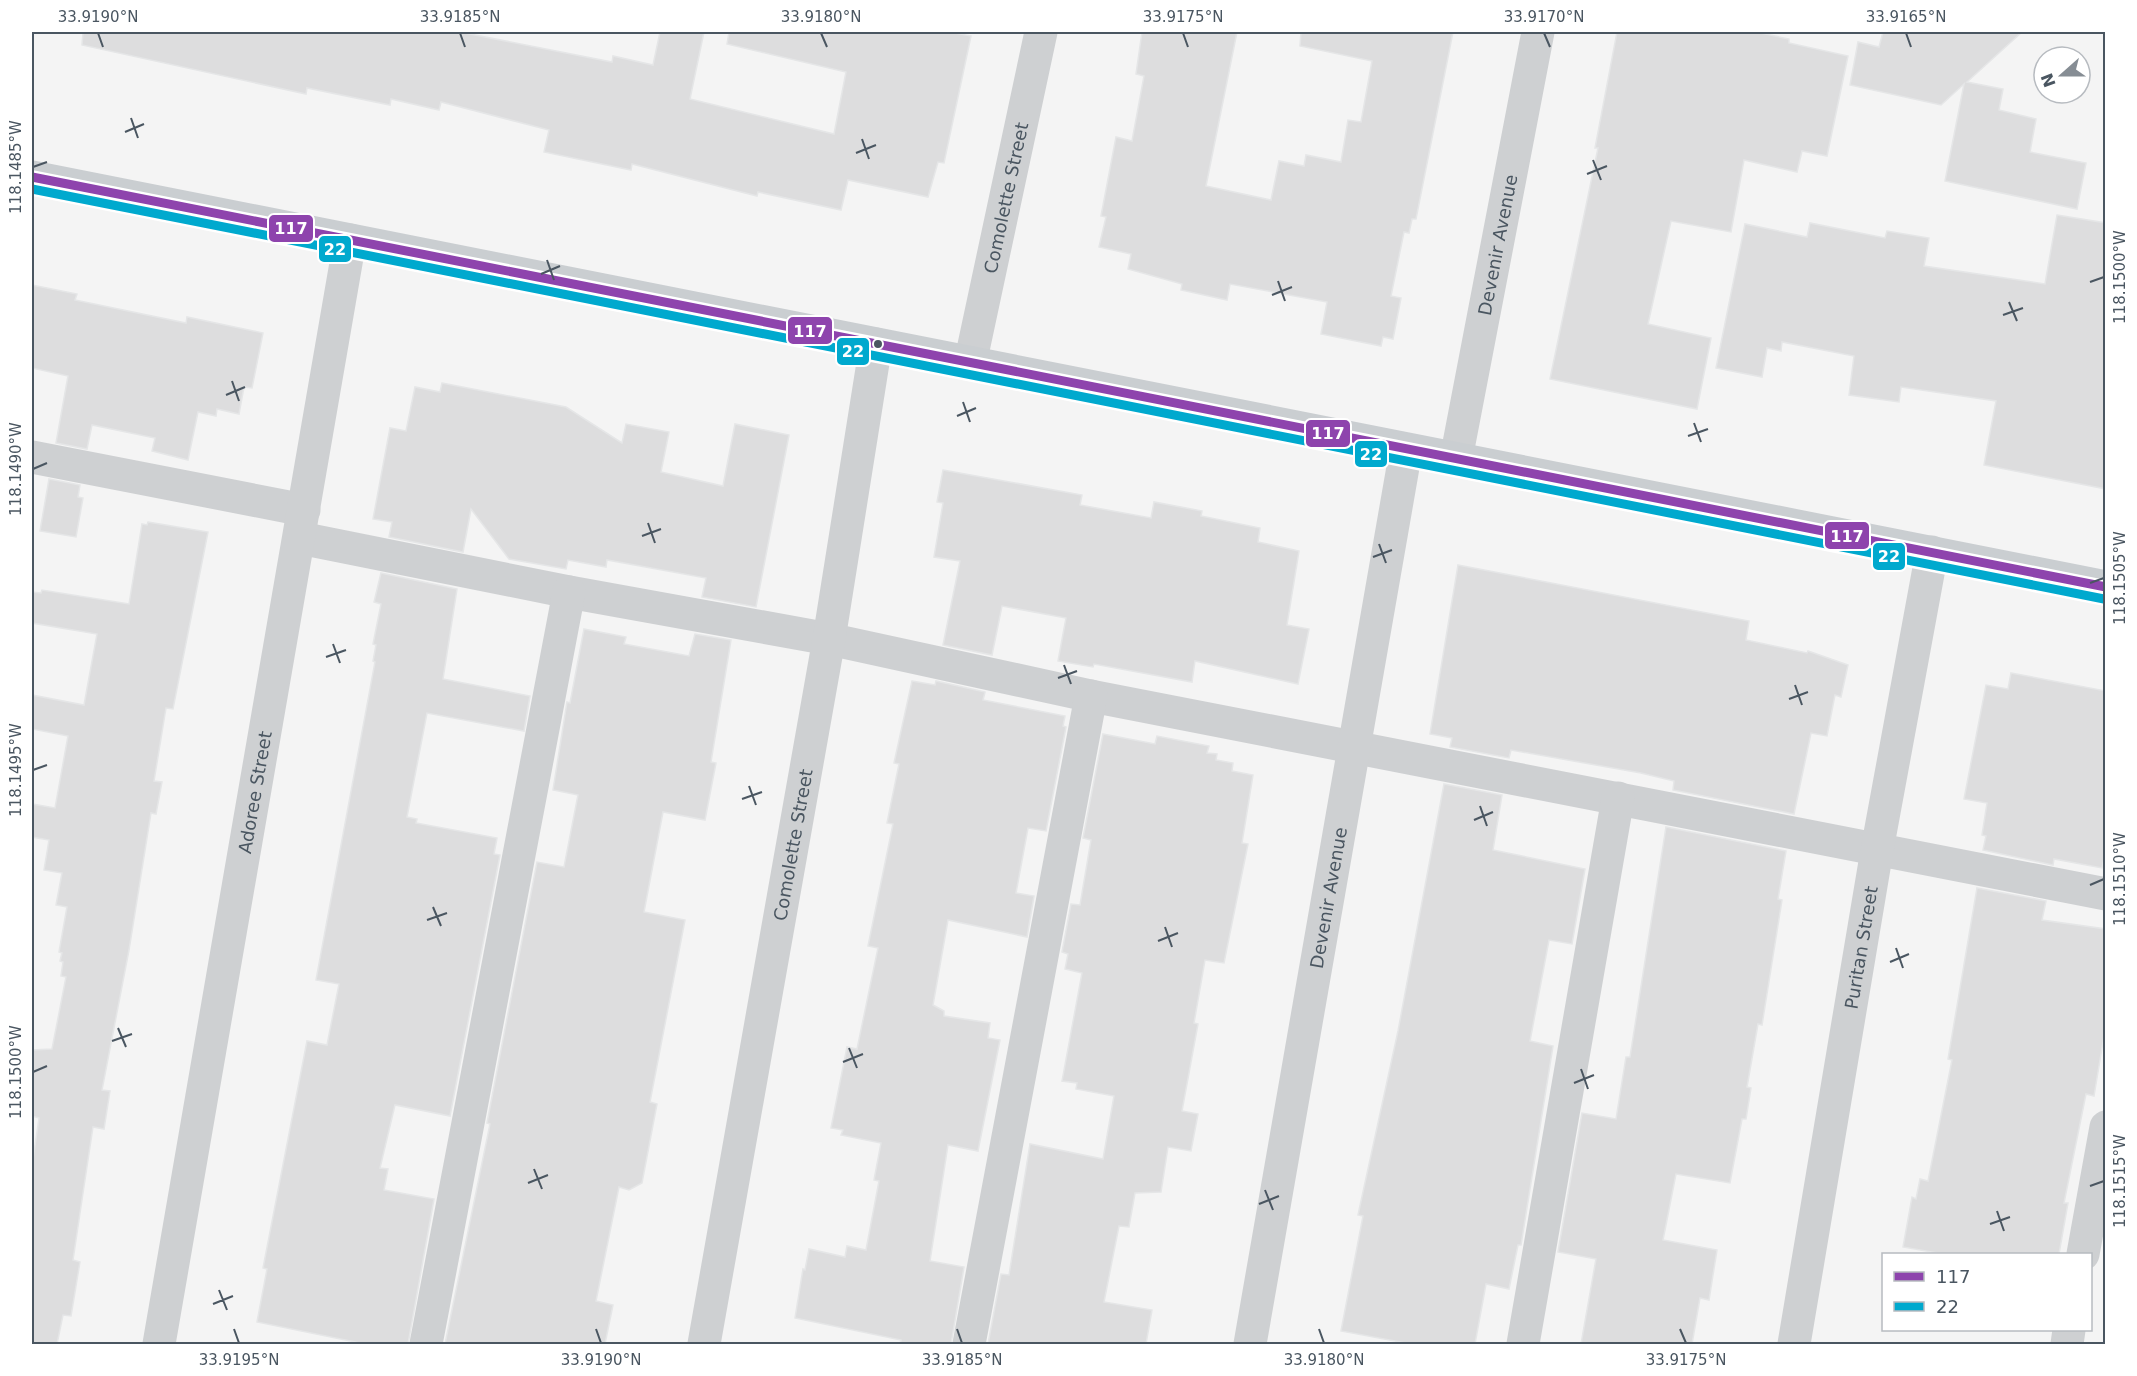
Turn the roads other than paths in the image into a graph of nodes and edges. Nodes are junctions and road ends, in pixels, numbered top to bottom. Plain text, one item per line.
1 (1041, 32) edge
2 (1538, 32) edge
3 (32, 177) edge
4 (350, 240) junction
5 (876, 344) junction
6 (970, 363) junction
7 (1406, 450) junction
8 (32, 457) edge
9 (1456, 459) junction
10 (302, 524) junction
11 (1932, 552) junction
12 (2106, 587) edge
13 (569, 592) junction
14 (829, 639) junction
15 (1091, 696) junction
16 (1356, 747) junction
17 (1618, 798) junction
18 (1877, 849) junction
19 (2106, 894) edge
20 (2106, 1127) edge
21 (2083, 1253) edge
22 (159, 1344) edge
23 (426, 1344) edge
24 (704, 1344) edge
25 (969, 1344) edge
26 (1250, 1344) edge
27 (1523, 1344) edge
28 (1794, 1344) edge

1 - 6 street, Comolette Street
2 - 9 street, Devenir Avenue
3 - 4 main road
4 - 5 main road
4 - 10 street, Adoree Street
5 - 6 main road
5 - 14 street, Comolette Street
6 - 7 main road
7 - 9 main road
7 - 16 street, Devenir Avenue
8 - 10 street
9 - 11 main road
10 - 13 street
10 - 22 street, Adoree Street
11 - 12 main road
11 - 18 street, Puritan Street
13 - 14 street
13 - 23 street
14 - 15 street
14 - 24 street, Comolette Street
15 - 16 street
15 - 25 street
16 - 17 street
16 - 26 street, Devenir Avenue
17 - 18 street
17 - 27 street
18 - 19 street
18 - 28 street, Puritan Street
20 - 21 street

